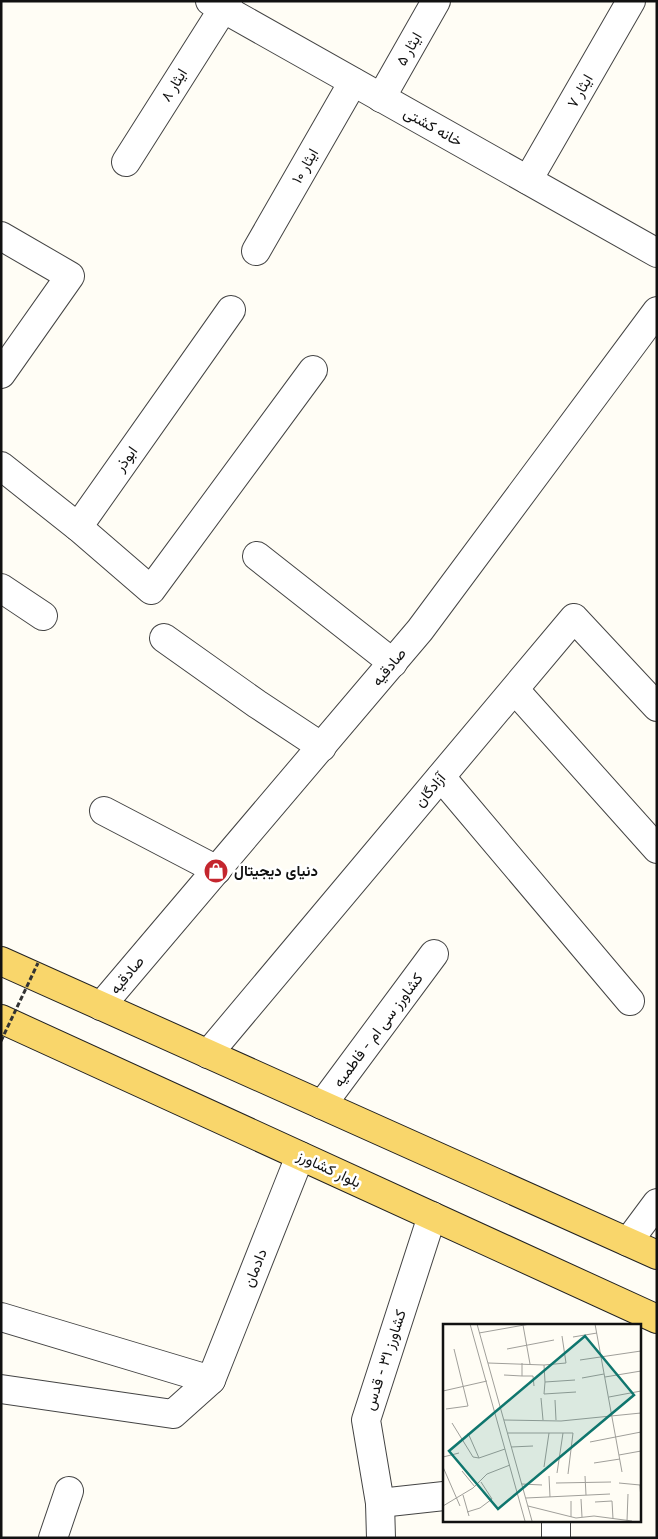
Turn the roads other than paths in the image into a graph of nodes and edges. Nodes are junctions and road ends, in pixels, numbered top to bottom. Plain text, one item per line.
1 (436, 1) edge
2 (631, 1) edge
3 (220, 4) edge
4 (353, 82) junction
5 (381, 98) junction
6 (126, 162) dead end
7 (528, 180) junction
8 (1, 236) edge
9 (256, 251) dead end
10 (657, 253) edge
11 (231, 310) dead end
12 (657, 311) edge
13 (313, 370) dead end
14 (1, 374) edge
15 (1, 466) edge
16 (78, 527) junction
17 (257, 556) dead end
18 (1, 588) edge
19 (43, 616) dead end
20 (164, 638) dead end
21 (393, 663) junction
22 (514, 690) junction
23 (657, 707) edge
24 (322, 747) junction
25 (441, 777) junction
26 (104, 810) dead end
27 (657, 849) edge
28 (217, 870) junction
29 (434, 954) dead end
30 (1, 961) edge
31 (630, 1001) dead end
32 (101, 1006) junction
33 (1, 1019) edge
34 (208, 1054) junction
35 (322, 1105) junction
36 (300, 1156) junction
37 (657, 1203) edge
38 (432, 1216) junction
39 (628, 1242) junction
40 (657, 1256) edge
41 (1, 1317) edge
42 (657, 1319) edge
43 (211, 1380) junction
44 (1, 1389) edge
45 (69, 1491) dead end
46 (443, 1496) edge
47 (380, 1503) junction
48 (556, 1522) edge
49 (53, 1538) edge
50 (381, 1538) edge
51 (556, 1538) edge

1 - 5 street, ایثار ۵
2 - 7 street, ایثار ۷
3 - 4 street, خانه کشتی
3 - 6 street, ایثار ۸
4 - 5 street, خانه کشتی
4 - 9 street, ایثار ۱۰
5 - 7 street, خانه کشتی
7 - 10 street, خانه کشتی
8 - 14 street
11 - 16 street, ابوذر
12 - 21 street, صادقیه
13 - 16 street
15 - 16 street
17 - 21 street
18 - 19 street
20 - 24 street
21 - 24 street, صادقیه
22 - 23 street, آزادگان
22 - 25 street, آزادگان
22 - 27 street
24 - 28 street, صادقیه
25 - 31 street
25 - 34 street, آزادگان
26 - 28 street
28 - 32 street, صادقیه
29 - 35 street, کشاورز سی ام - فاطمیه
30 - 32 main road
32 - 34 main road
33 - 36 main road, بلوار کشاورز
34 - 35 main road
35 - 39 main road
36 - 38 main road, بلوار کشاورز
36 - 43 street, دادمان
37 - 39 street
38 - 42 main road, بلوار کشاورز
38 - 47 street, کشاورز ۳۱ - قدس
39 - 40 main road
41 - 43 street
43 - 44 street, دادمان
45 - 49 street
46 - 47 street
47 - 50 street, کشاورز ۳۱ - قدس
48 - 51 street

